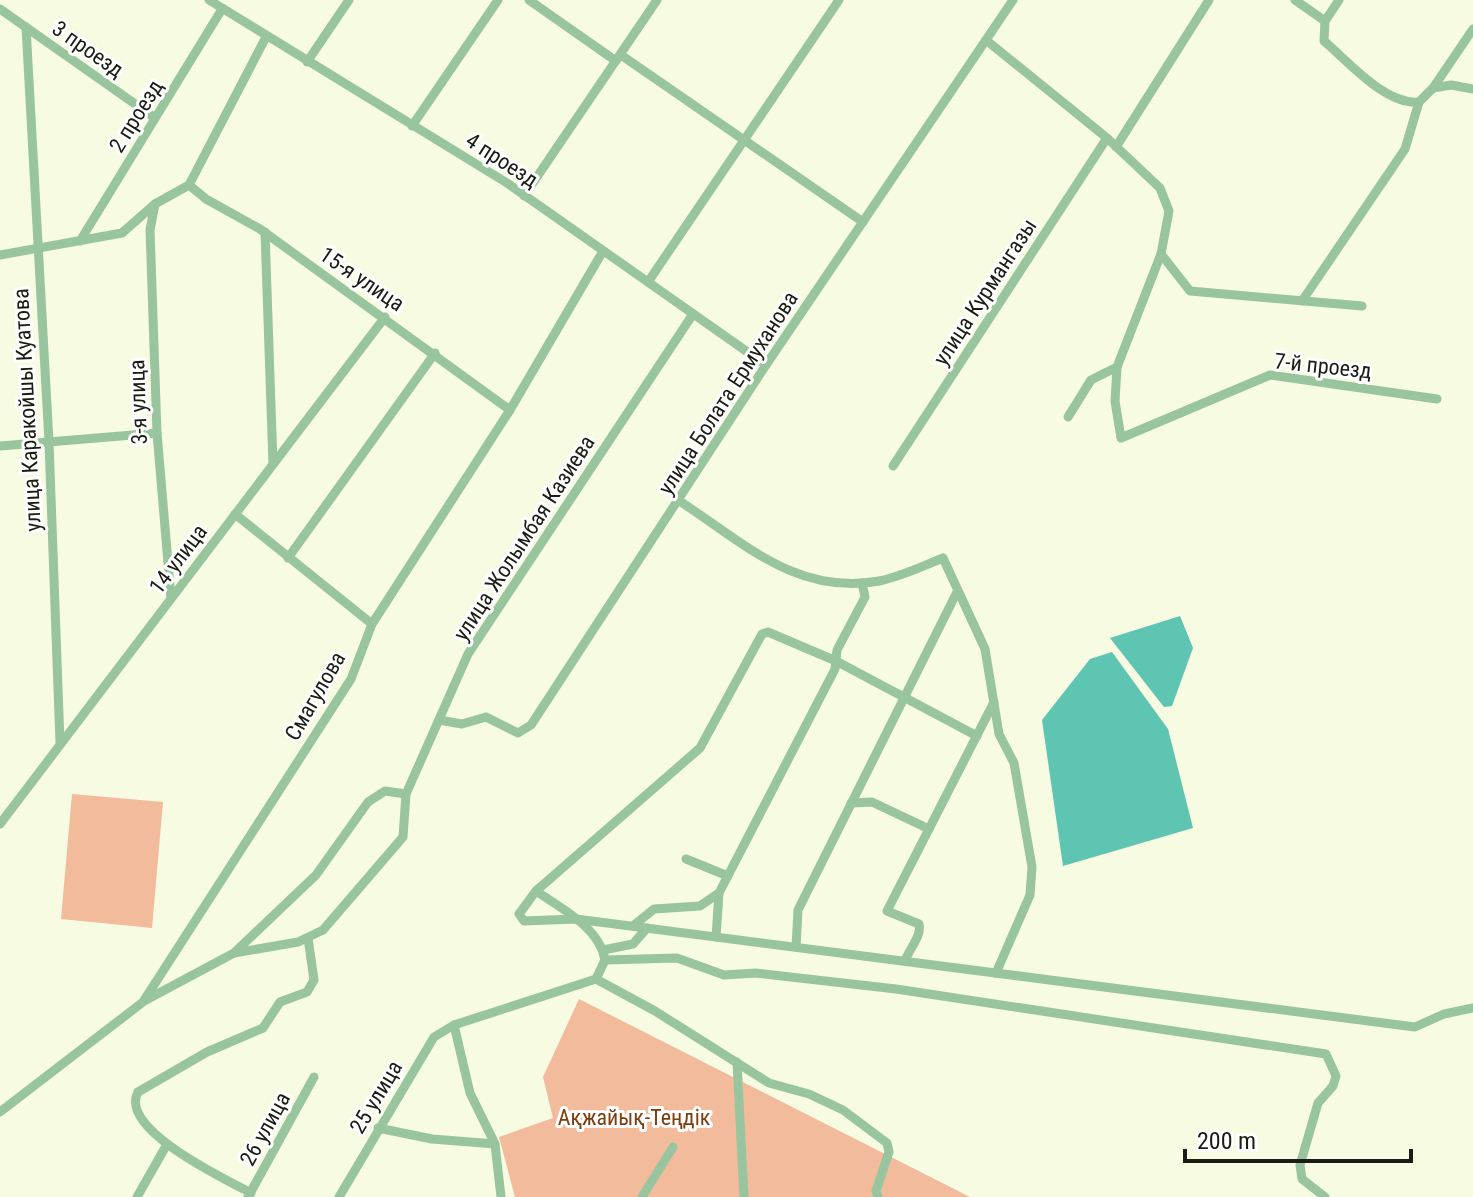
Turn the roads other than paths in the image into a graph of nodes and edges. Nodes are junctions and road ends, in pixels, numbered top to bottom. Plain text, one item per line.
1 (349, 0) edge
2 (498, 0) edge
3 (529, 0) edge
4 (657, 0) edge
5 (839, 0) edge
6 (1013, 0) edge
7 (1209, 0) edge
8 (1295, 0) edge
9 (1339, 0) edge
10 (216, 4) edge
11 (0, 9) edge
12 (1325, 21) junction
13 (26, 27) junction
14 (1473, 29) edge
15 (266, 37) junction
16 (986, 40) junction
17 (618, 58) junction
18 (307, 62) junction
19 (1433, 88) junction
20 (1473, 89) edge
21 (1419, 102) junction
22 (155, 118) junction
23 (412, 126) junction
24 (1107, 138) junction
25 (745, 141) junction
26 (1116, 147) junction
27 (189, 185) junction
28 (524, 196) junction
29 (155, 204) junction
30 (863, 222) junction
31 (265, 232) junction
32 (80, 241) junction
33 (36, 249) junction
34 (603, 251) junction
35 (1161, 254) junction
36 (0, 255) edge
37 (648, 282) junction
38 (1302, 301) junction
39 (1362, 306) dead end
40 (693, 314) junction
41 (385, 317) junction
42 (435, 353) junction
43 (766, 365) junction
44 (1117, 367) junction
45 (1437, 399) dead end
46 (510, 410) junction
47 (1068, 417) dead end
48 (157, 433) junction
49 (49, 442) junction
50 (0, 446) edge
51 (273, 464) junction
52 (893, 466) dead end
53 (678, 500) junction
54 (235, 514) junction
55 (288, 558) junction
56 (862, 583) junction
57 (957, 592) junction
58 (171, 598) junction
59 (372, 624) junction
60 (836, 661) junction
61 (904, 697) junction
62 (994, 702) junction
63 (439, 720) junction
64 (977, 736) junction
65 (60, 743) junction
66 (406, 794) junction
67 (851, 803) junction
68 (0, 824) edge
69 (929, 829) junction
70 (686, 859) dead end
71 (728, 876) junction
72 (536, 891) junction
73 (719, 893) junction
74 (576, 919) junction
75 (633, 926) junction
76 (647, 928) junction
77 (716, 937) junction
78 (308, 938) junction
79 (796, 947) junction
80 (234, 953) junction
81 (604, 955) junction
82 (905, 961) junction
83 (996, 973) junction
84 (596, 979) junction
85 (143, 1002) junction
86 (1473, 1008) edge
87 (454, 1025) junction
88 (737, 1062) junction
89 (314, 1077) dead end
90 (0, 1112) edge
91 (378, 1128) junction
92 (495, 1144) junction
93 (166, 1146) junction
94 (673, 1147) dead end
95 (250, 1195) edge
96 (137, 1197) edge
97 (339, 1197) edge
98 (501, 1197) edge
99 (642, 1197) edge
100 (744, 1197) edge
101 (878, 1197) edge
102 (1325, 1197) edge

1 - 18 street
2 - 23 street
3 - 17 street
4 - 17 street
5 - 25 street
6 - 16 street, улица Болата Ермуханова
7 - 26 street
8 - 12 street
9 - 12 street
10 - 15 street, 4 проезд
10 - 22 street, 2 проезд
11 - 13 street, 3 проезд
12 - 21 street
13 - 22 street, 3 проезд
13 - 33 street, улица Каракойшы Куатова
14 - 19 street
15 - 18 street, 4 проезд
15 - 27 street
16 - 24 street
16 - 30 street, улица Болата Ермуханова
17 - 25 street
17 - 28 street
18 - 23 street, 4 проезд
19 - 20 street
19 - 21 street
21 - 38 street
22 - 32 street, 2 проезд
23 - 28 street, 4 проезд
24 - 26 street
24 - 52 street, улица Курмангазы
25 - 30 street
25 - 37 street
26 - 35 street
27 - 29 street
27 - 31 street, 15-я улица
28 - 34 street, 4 проезд
29 - 32 street
29 - 48 street, 3-я улица
30 - 43 street, улица Болата Ермуханова
31 - 41 street, 15-я улица
31 - 51 street
32 - 33 street
33 - 36 street
33 - 49 street, улица Каракойшы Куатова
34 - 37 street, 4 проезд
34 - 46 street, Смагулова
35 - 38 street
35 - 44 street
37 - 40 street, 4 проезд
38 - 39 street
40 - 43 street, 4 проезд
40 - 63 street, улица Жолымбая Казиева
41 - 42 street, 15-я улица
41 - 51 street, 14 улица
42 - 46 street, 15-я улица
42 - 55 street
43 - 53 street, улица Болата Ермуханова
44 - 45 street, 7-й проезд
44 - 47 street
46 - 59 street, Смагулова
48 - 49 street
48 - 58 street, 3-я улица
49 - 50 street
49 - 65 street, улица Каракойшы Куатова
51 - 54 street, 14 улица
53 - 56 street
53 - 63 street, улица Болата Ермуханова
54 - 55 street
54 - 58 street, 14 улица
55 - 59 street
56 - 57 street
56 - 60 street
57 - 61 street
57 - 62 street
58 - 65 street, 14 улица
59 - 85 street, Смагулова
60 - 61 street
60 - 71 street
60 - 72 street
61 - 64 street
61 - 67 street
62 - 64 street
62 - 83 street
63 - 66 street, улица Жолымбая Казиева
64 - 69 street
65 - 68 street, 14 улица
66 - 78 street, улица Жолымбая Казиева
66 - 80 street, улица Жолымбая Казиева
67 - 69 street
67 - 79 street
69 - 82 street
70 - 71 street
71 - 73 street
72 - 74 street
72 - 74 street
73 - 75 street
73 - 77 street
74 - 75 street
74 - 81 street
75 - 76 street
76 - 77 street
76 - 81 street
77 - 79 street
78 - 80 street, улица Жолымбая Казиева
78 - 93 street
79 - 82 street
80 - 85 street, улица Жолымбая Казиева
81 - 84 street
81 - 102 street
82 - 83 street
83 - 86 street
84 - 87 street
84 - 88 street
85 - 90 street, Смагулова
87 - 91 street, 25 улица
87 - 92 street
88 - 100 street
88 - 101 street
89 - 95 street, 26 улица
91 - 92 street
91 - 97 street, 25 улица
92 - 98 street
93 - 95 street
93 - 96 street
94 - 99 street

